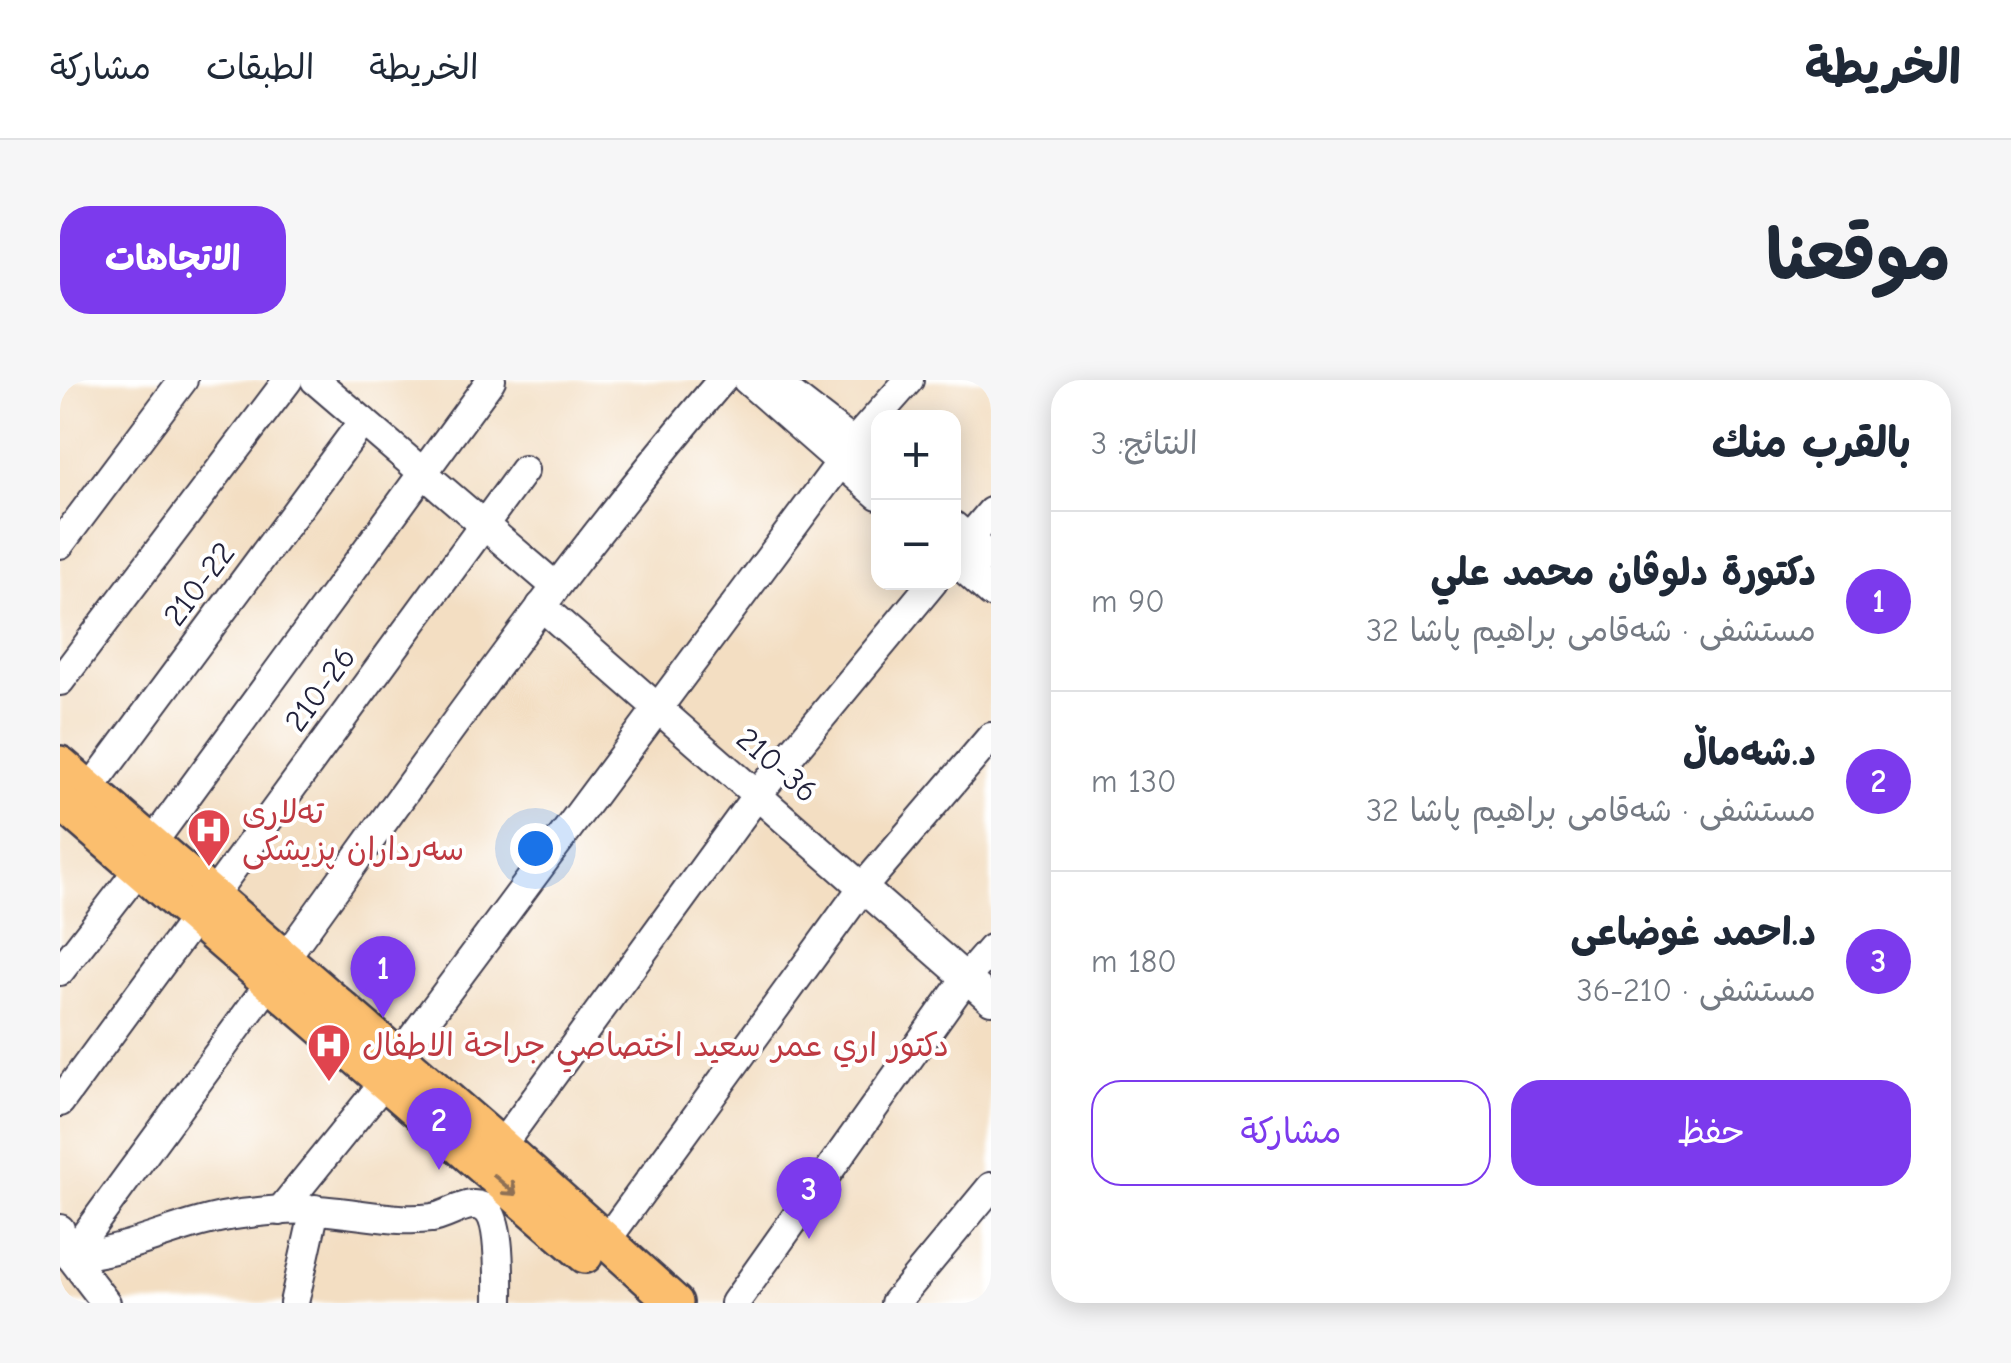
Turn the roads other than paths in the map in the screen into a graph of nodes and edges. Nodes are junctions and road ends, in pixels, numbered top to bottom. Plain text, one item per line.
1 (183, 380) edge
2 (288, 380) edge
3 (314, 380) edge
4 (491, 380) edge
5 (722, 380) edge
6 (747, 380) edge
7 (772, 380) edge
8 (909, 380) edge
9 (363, 422) junction
10 (848, 452) junction
11 (871, 460) edge
12 (524, 470) dead end
13 (424, 475) junction
14 (871, 486) edge
15 (991, 512) edge
16 (483, 525) junction
17 (961, 539) edge
18 (961, 543) edge
19 (60, 544) edge
20 (961, 547) edge
21 (991, 558) edge
22 (926, 590) edge
23 (991, 593) edge
24 (548, 596) junction
25 (60, 681) edge
26 (656, 706) junction
27 (991, 737) edge
28 (60, 764) edge
29 (757, 795) junction
30 (71, 807) edge
31 (146, 855) junction
32 (863, 888) junction
33 (204, 907) junction
34 (991, 949) edge
35 (277, 970) junction
36 (60, 971) edge
37 (966, 978) junction
38 (991, 1000) edge
39 (392, 1068) junction
40 (60, 1102) edge
41 (501, 1146) junction
42 (991, 1187) edge
43 (315, 1209) junction
44 (280, 1210) junction
45 (60, 1229) edge
46 (605, 1242) junction
47 (70, 1256) junction
48 (106, 1303) edge
49 (294, 1303) edge
50 (498, 1303) edge
51 (640, 1303) edge
52 (676, 1303) edge
53 (736, 1303) edge
54 (895, 1303) edge

1 - 19 street
2 - 25 street
3 - 9 street, 210-36
4 - 13 street
5 - 24 street
6 - 10 street
7 - 10 street
8 - 10 street
9 - 13 street, 210-36
9 - 30 street, 210-22
10 - 11 street
10 - 14 street
10 - 26 street
12 - 16 street, 210-26
13 - 16 street, 210-36
13 - 31 street
15 - 17 street
16 - 24 street, 210-36
16 - 33 street, 210-26
18 - 21 street
20 - 23 street
22 - 29 street
24 - 26 street, 210-36
24 - 35 street
26 - 29 street, 210-36
26 - 39 street
27 - 32 street
28 - 30 main road
29 - 32 street, 210-36
29 - 41 street
30 - 31 main road
31 - 33 main road
31 - 36 street
32 - 37 street, 210-36
32 - 46 street
33 - 35 main road
33 - 40 street, 210-26
34 - 37 street
35 - 39 main road
35 - 47 street
37 - 38 street, 210-36
37 - 53 street
39 - 41 main road
39 - 44 street
39 -> 51 main road
41 - 46 main road
42 - 54 street
43 - 44 street
43 - 49 street
43 - 50 street
44 - 47 street
45 - 47 street
46 - 52 main road
47 - 48 street

